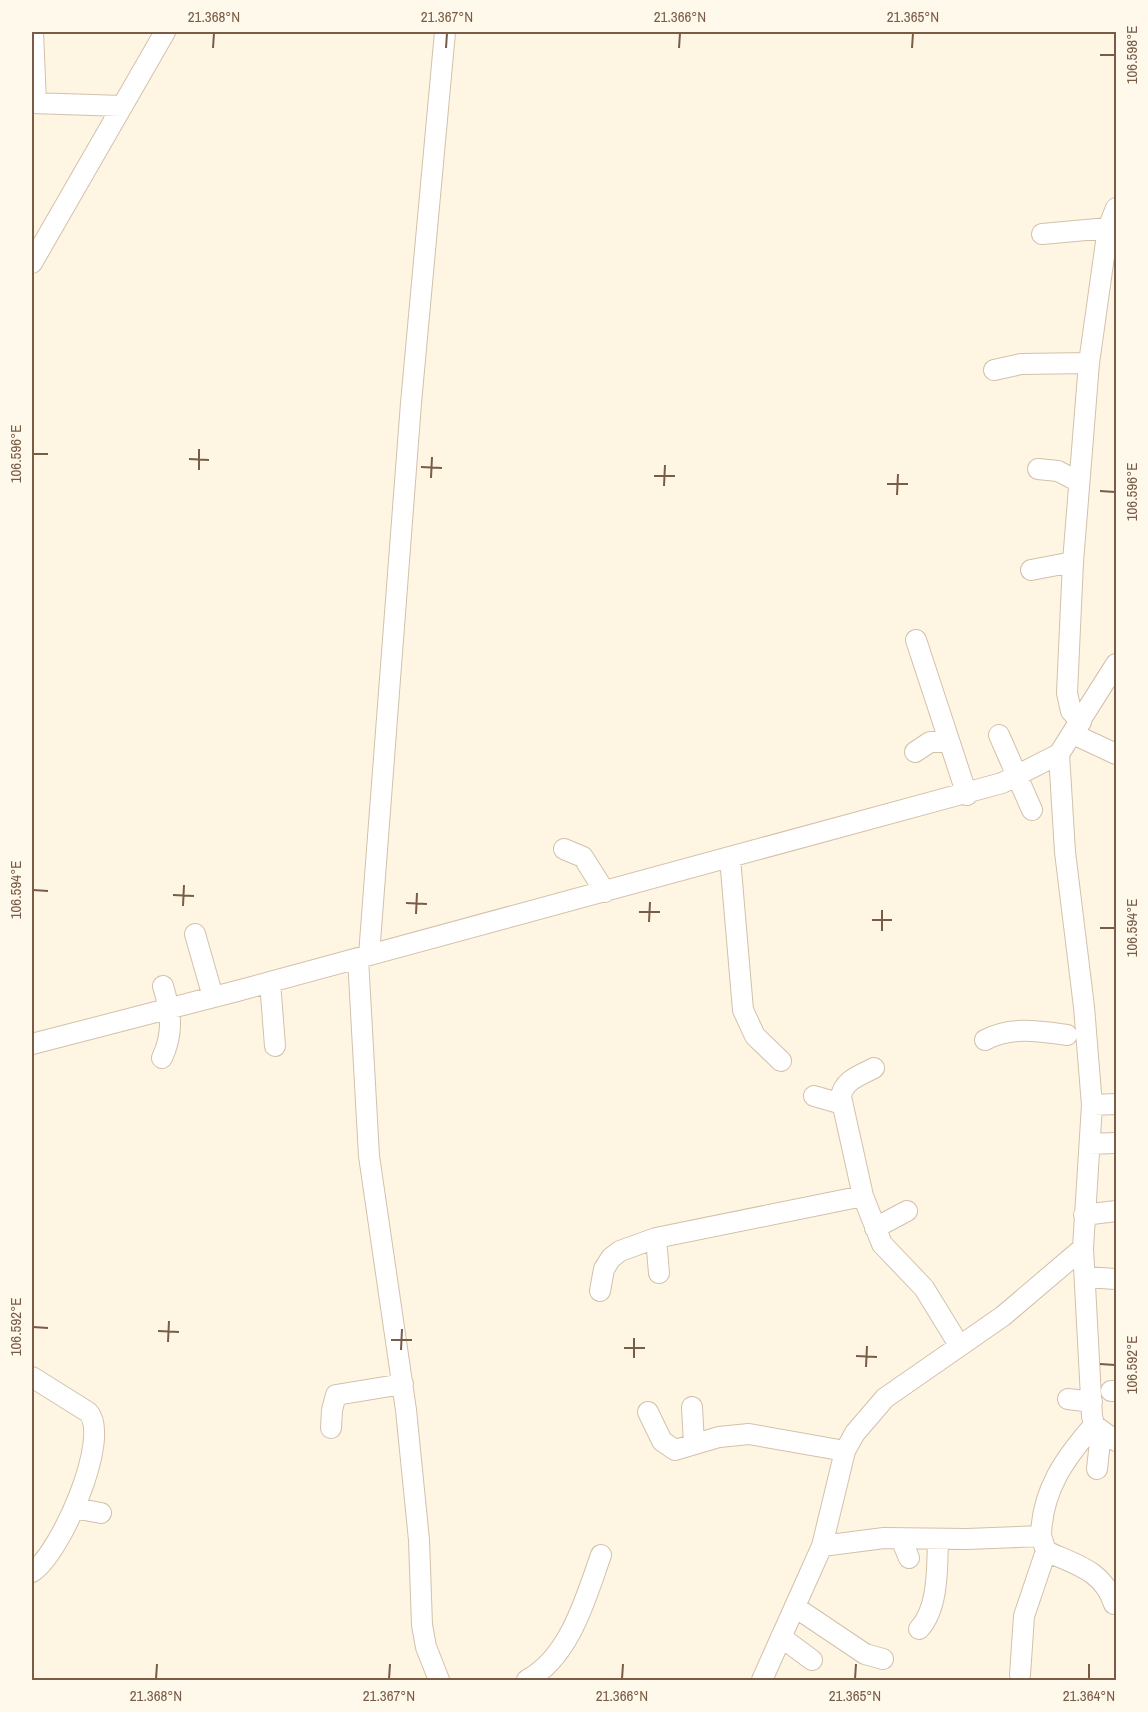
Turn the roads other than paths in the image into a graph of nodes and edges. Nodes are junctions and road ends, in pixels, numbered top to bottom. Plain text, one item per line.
1 (33, 32) edge
2 (165, 32) edge
3 (445, 32) edge
4 (34, 103) edge
5 (122, 106) junction
6 (1116, 208) edge
7 (1108, 228) junction
8 (1042, 234) dead end
9 (32, 263) edge
10 (1089, 363) junction
11 (994, 370) dead end
12 (1038, 469) dead end
13 (1079, 482) junction
14 (1073, 562) junction
15 (1031, 570) dead end
16 (916, 640) dead end
17 (1116, 664) edge
18 (1077, 728) junction
19 (999, 735) dead end
20 (949, 742) junction
21 (915, 752) dead end
22 (1059, 754) junction
23 (1116, 754) edge
24 (1019, 776) junction
25 (967, 795) junction
26 (1032, 810) dead end
27 (564, 849) dead end
28 (730, 858) junction
29 (605, 892) junction
30 (195, 934) dead end
31 (364, 957) junction
32 (270, 982) junction
33 (163, 986) dead end
34 (213, 997) junction
35 (170, 1009) junction
36 (1078, 1036) junction
37 (985, 1041) dead end
38 (32, 1044) edge
39 (275, 1047) dead end
40 (162, 1058) dead end
41 (781, 1061) dead end
42 (874, 1068) dead end
43 (814, 1096) dead end
44 (842, 1104) junction
45 (1116, 1104) edge
46 (1092, 1105) junction
47 (1113, 1143) dead end
48 (1090, 1144) junction
49 (863, 1196) junction
50 (908, 1211) dead end
51 (1116, 1211) edge
52 (1083, 1215) junction
53 (875, 1228) junction
54 (656, 1238) junction
55 (1083, 1248) junction
56 (659, 1273) dead end
57 (1085, 1277) junction
58 (1116, 1279) edge
59 (600, 1291) dead end
60 (959, 1345) junction
61 (32, 1377) edge
62 (402, 1384) junction
63 (1102, 1394) edge
64 (1068, 1399) dead end
65 (692, 1407) dead end
66 (648, 1412) dead end
67 (331, 1428) dead end
68 (1104, 1433) edge
69 (694, 1444) junction
70 (845, 1451) junction
71 (1098, 1469) dead end
72 (74, 1508) junction
73 (101, 1513) dead end
74 (901, 1539) junction
75 (938, 1539) junction
76 (1043, 1543) junction
77 (822, 1546) junction
78 (601, 1555) dead end
79 (909, 1558) dead end
80 (32, 1572) edge
81 (1114, 1604) dead end
82 (795, 1607) junction
83 (919, 1629) dead end
84 (780, 1637) junction
85 (883, 1659) dead end
86 (812, 1660) dead end
87 (1020, 1674) dead end
88 (439, 1680) edge
89 (527, 1680) edge
90 (762, 1680) edge

1 - 4 street
2 - 5 street
3 - 31 street
4 - 5 street
5 - 9 street
6 - 7 street
7 - 8 street
7 - 10 street
10 - 11 street
10 - 13 street
12 - 13 street
13 - 14 street
14 - 15 street
14 - 18 street
16 - 20 street
17 - 18 street
18 - 22 street
18 - 23 street
19 - 24 street
20 - 21 street
20 - 25 street
22 - 24 street
22 - 36 street
24 - 25 street
24 - 26 street
25 - 28 street
27 - 29 street
28 - 29 street
28 - 41 street
29 - 31 street
30 - 34 street
31 - 32 street
31 - 62 street
32 - 34 street
32 - 39 street
33 - 35 street
34 - 35 street
35 - 38 street
35 - 40 street
36 - 37 street
36 - 46 street
42 - 44 street
43 - 44 street
44 - 49 street
45 - 46 street
46 - 48 street
47 - 48 street
48 - 52 street
49 - 53 street
49 - 54 street
50 - 53 street
51 - 52 street
52 - 55 street
53 - 60 street
54 - 56 street
54 - 59 street
55 - 57 street
55 - 60 street
57 - 58 street
57 - 63 street
60 - 70 street
61 - 72 street
62 - 67 street
62 - 88 street
63 - 64 street
63 - 68 street
65 - 69 street
66 - 69 street
68 - 71 street
68 - 76 street
69 - 70 street
70 - 77 street
72 - 73 street
72 - 80 street
74 - 75 street
74 - 77 street
74 - 79 street
75 - 76 street
75 - 83 street
76 - 81 street
76 - 87 street
77 - 82 street
78 - 89 street
82 - 84 street
82 - 85 street
84 - 86 street
84 - 90 street

